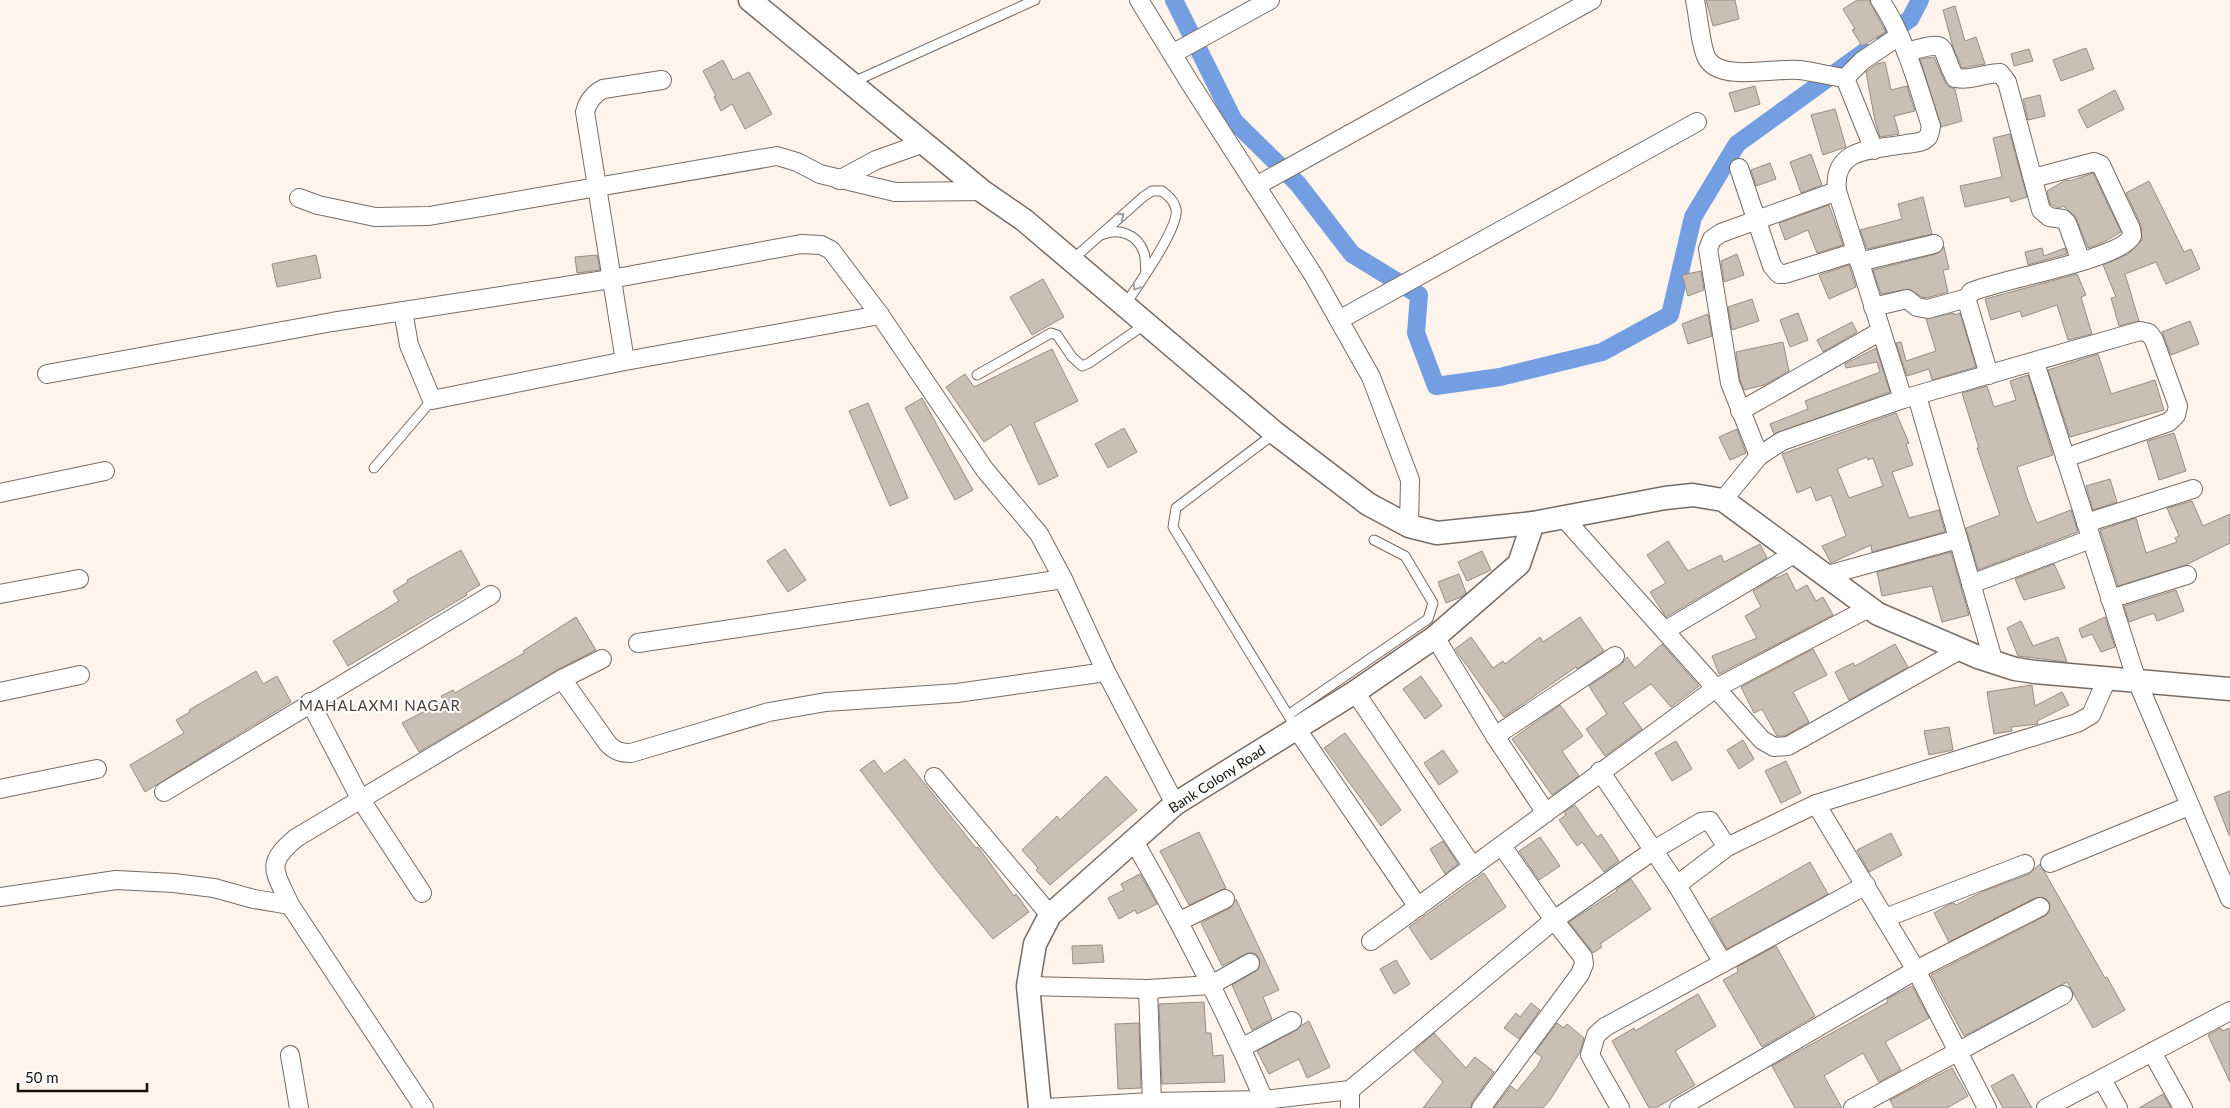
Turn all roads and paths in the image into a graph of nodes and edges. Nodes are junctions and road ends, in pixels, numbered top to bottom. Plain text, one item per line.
1 (750, 0) edge
2 (1035, 0) edge
3 (1139, 0) edge
4 (1270, 0) edge
5 (1592, 0) edge
6 (1695, 0) edge
7 (1880, 0) edge
8 (1903, 44) junction
9 (1172, 54) junction
10 (1845, 78) junction
11 (662, 80) dead end
12 (851, 83) junction
13 (1697, 122) dead end
14 (924, 143) junction
15 (1874, 150) junction
16 (1739, 168) dead end
17 (2033, 178) junction
18 (839, 180) junction
19 (1256, 186) junction
20 (598, 188) junction
21 (982, 191) junction
22 (1837, 191) junction
23 (299, 198) dead end
24 (1756, 221) junction
25 (1097, 237) junction
26 (1934, 244) dead end
27 (1858, 257) junction
28 (1072, 260) junction
29 (2081, 262) junction
30 (1146, 273) junction
31 (611, 278) junction
32 (1967, 298) junction
33 (1125, 305) junction
34 (1873, 307) junction
35 (402, 311) junction
36 (880, 315) junction
37 (1339, 320) junction
38 (1147, 323) junction
39 (1881, 331) junction
40 (625, 361) junction
41 (2035, 363) junction
42 (47, 374) dead end
43 (977, 375) dead end
44 (1989, 375) junction
45 (1910, 397) junction
46 (432, 400) junction
47 (1740, 412) junction
48 (1275, 433) junction
49 (1759, 456) junction
50 (2065, 458) junction
51 (374, 468) dead end
52 (105, 472) dead end
53 (2193, 489) dead end
54 (0, 493) edge
55 (1723, 500) junction
56 (1564, 518) junction
57 (1533, 523) junction
58 (1408, 526) junction
59 (2089, 531) junction
60 (1958, 539) junction
61 (1374, 540) dead end
62 (1794, 554) junction
63 (2187, 575) dead end
64 (1824, 576) junction
65 (79, 579) dead end
66 (1063, 579) junction
67 (1971, 584) junction
68 (0, 594) edge
69 (491, 595) dead end
70 (2110, 599) junction
71 (1869, 608) junction
72 (1666, 630) junction
73 (1435, 637) junction
74 (638, 643) dead end
75 (1960, 650) junction
76 (1615, 656) dead end
77 (602, 659) dead end
78 (1994, 663) junction
79 (1106, 672) junction
80 (80, 674) dead end
81 (562, 679) junction
82 (2107, 679) junction
83 (2137, 681) junction
84 (1716, 688) junction
85 (2230, 688) edge
86 (0, 692) edge
87 (1355, 692) junction
88 (310, 702) junction
89 (1292, 722) junction
90 (1495, 736) junction
91 (97, 769) dead end
92 (1600, 771) junction
93 (934, 777) dead end
94 (0, 789) edge
95 (164, 792) dead end
96 (361, 800) junction
97 (1175, 804) junction
98 (1816, 804) junction
99 (2189, 806) junction
100 (1546, 813) junction
101 (1134, 841) junction
102 (1502, 846) junction
103 (1728, 847) junction
104 (1654, 850) junction
105 (2050, 863) dead end
106 (2025, 864) dead end
107 (1473, 867) junction
108 (1677, 885) junction
109 (1866, 885) junction
110 (422, 893) dead end
111 (0, 898) edge
112 (1224, 898) dead end
113 (2230, 899) edge
114 (290, 905) junction
115 (1418, 907) junction
116 (2040, 908) dead end
117 (1050, 915) junction
118 (1885, 918) junction
119 (1554, 920) junction
120 (1180, 922) junction
121 (1371, 941) dead end
122 (1250, 963) dead end
123 (1723, 963) junction
124 (1916, 970) junction
125 (1211, 985) junction
126 (1028, 986) junction
127 (1148, 989) junction
128 (2063, 995) dead end
129 (2230, 1011) edge
130 (1292, 1021) dead end
131 (1242, 1048) junction
132 (1958, 1052) junction
133 (2152, 1052) junction
134 (290, 1055) dead end
135 (2102, 1079) junction
136 (1350, 1090) junction
137 (1152, 1102) junction
138 (1272, 1102) edge
139 (1180, 1105) edge
140 (299, 1108) edge
141 (424, 1108) edge
142 (1040, 1108) edge
143 (1046, 1108) edge
144 (1350, 1108) edge
145 (1481, 1108) edge
146 (1620, 1108) edge
147 (1679, 1108) edge
148 (1853, 1108) edge
149 (1987, 1108) edge
150 (2046, 1108) edge
151 (2118, 1108) edge
152 (2183, 1108) edge

1 - 12 street
2 - 12 lane
3 - 9 street
4 - 9 street
5 - 19 street
6 - 10 street
7 - 8 street
8 - 10 street
8 - 15 street
8 - 17 street
9 - 19 street
10 - 15 street
11 - 20 street
12 - 14 street
13 - 37 street
14 - 18 street
14 - 21 street
15 - 22 street
16 - 24 street
17 - 29 street
17 - 29 street
18 - 20 street
18 - 21 street
19 - 37 street
20 - 23 street
20 - 31 street
21 - 28 street
22 - 24 street
22 - 27 street
24 - 27 street
24 - 47 street
25 - 28 lane
25 - 30 lane
25 -> 30 lane
26 - 27 street
27 - 34 street
28 - 33 street
29 - 32 street
30 -> 33 lane
31 - 35 street
31 - 36 street
31 - 40 street
32 - 34 street
32 - 44 street
33 - 38 street
34 - 39 street
35 - 42 street
35 - 46 street
36 - 40 street
36 - 66 street
37 - 58 street
38 - 43 lane
38 - 48 street
39 - 45 street
39 - 47 street
40 - 46 street
41 - 44 street
41 - 50 street
41 - 50 street
44 - 45 street
45 - 49 street
45 - 60 street
46 - 51 lane
47 - 49 street
48 - 58 street
48 - 89 lane
49 - 55 street
50 - 59 street
52 - 54 street
53 - 59 street
55 - 56 street
55 - 62 street
56 - 57 street
56 - 72 street
57 - 58 street
57 - 73 street, Bank Colony Road
59 - 67 street
59 - 70 street
60 - 64 street
60 - 67 street
61 - 89 lane
62 - 64 street
62 - 72 street
63 - 70 street
64 - 71 street
65 - 68 street
66 - 74 street
66 - 79 street
67 - 78 street
69 - 88 street
70 - 83 street
71 - 75 street
71 - 84 street
72 - 84 street
73 - 87 street, Bank Colony Road
73 - 90 street
75 - 78 street
75 - 84 street
76 - 90 street
77 - 81 street
78 - 82 street
79 - 81 street
79 - 97 street
80 - 86 street
81 - 96 street
82 - 83 street
82 - 98 street
83 - 85 street
83 - 99 street
84 - 92 street
87 - 89 street, Bank Colony Road
87 - 107 street
88 - 95 street
88 - 96 street
89 - 97 street, Bank Colony Road
89 - 115 street
90 - 100 street
91 - 94 street
92 - 100 street
92 - 104 street
93 - 117 street
96 - 110 street
96 - 114 street
97 - 101 street, Bank Colony Road
98 - 103 street
98 - 109 street
99 - 105 street
99 - 113 street
100 - 102 street
101 - 117 street, Bank Colony Road
101 - 120 street
102 - 107 street
102 - 119 street
103 - 104 street
103 - 108 street
104 - 108 street
104 - 119 street
106 - 118 street
107 - 115 street
108 - 123 street
109 - 118 street
109 - 123 street
111 - 114 street
112 - 120 street
114 - 141 street
115 - 121 street
116 - 124 street
117 - 126 street, Bank Colony Road
118 - 124 street
119 - 136 street
119 - 145 street
120 - 125 street
122 - 125 street
123 - 146 street
124 - 132 street
124 - 147 street
125 - 127 street
125 - 131 street
126 - 127 street
126 - 142 street, Bank Colony Road
127 - 137 street
128 - 132 street
129 - 133 street
130 - 131 street
131 - 138 street
132 - 148 street
132 - 149 street
133 - 135 street
133 - 152 street
134 - 140 street
135 - 150 street
135 - 151 street
136 - 138 street
136 - 144 street
137 - 139 street
137 - 143 street
138 - 139 street

